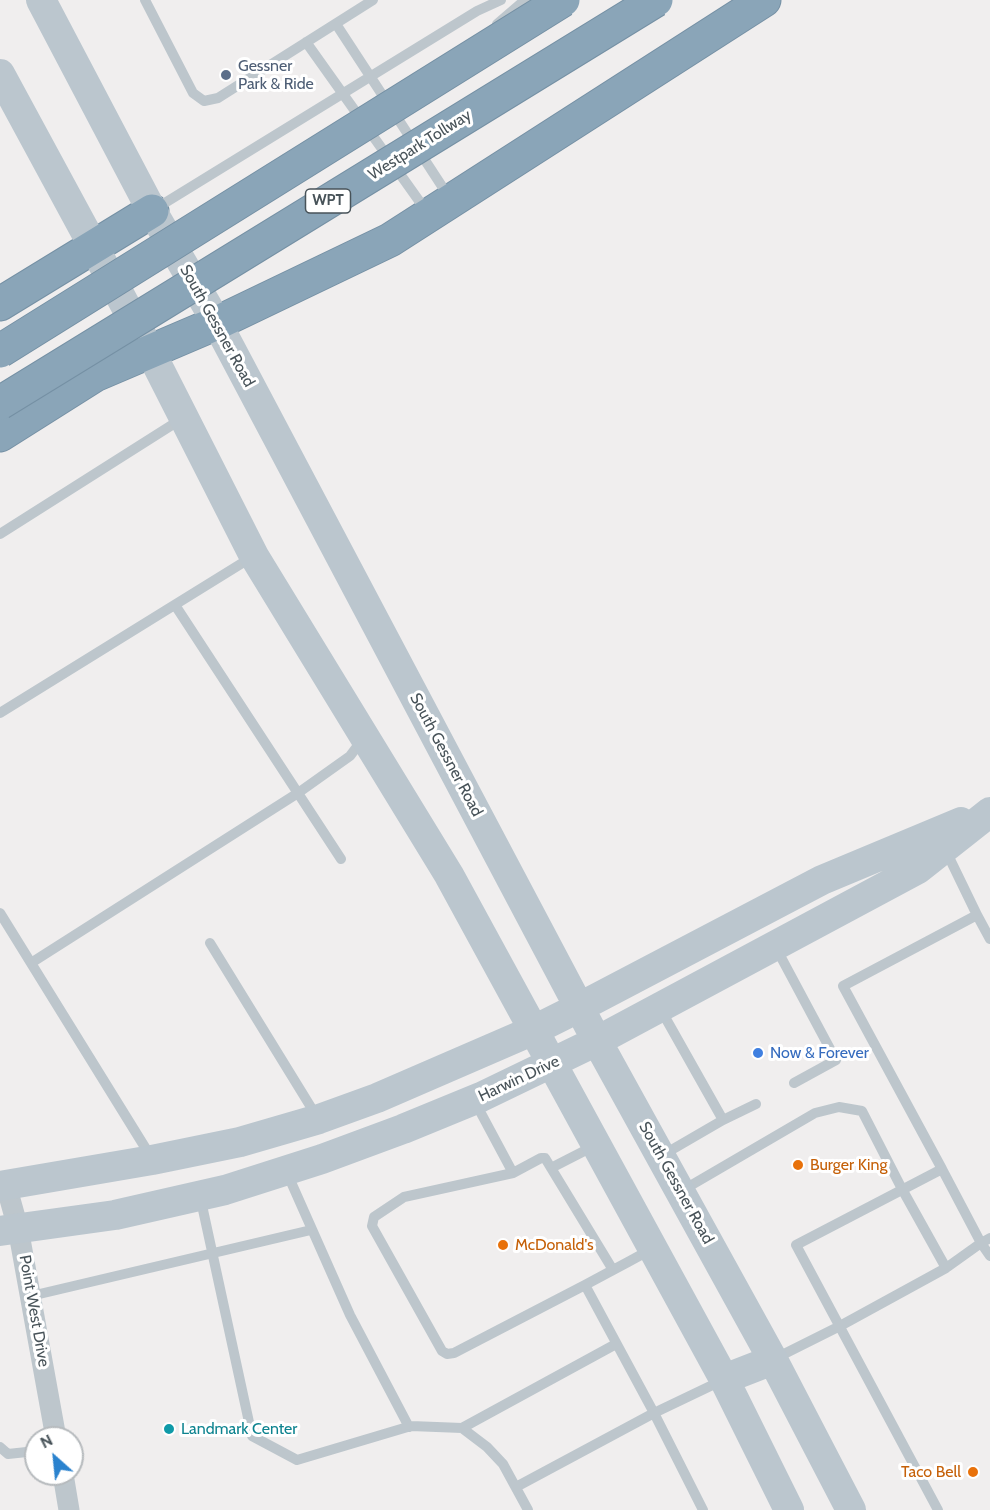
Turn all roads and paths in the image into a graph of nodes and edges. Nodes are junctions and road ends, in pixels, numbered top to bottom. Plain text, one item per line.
1 (41, 0) edge
2 (145, 0) edge
3 (374, 0) edge
4 (501, 0) edge
5 (525, 0) edge
6 (563, 0) edge
7 (656, 0) edge
8 (764, 0) edge
9 (336, 24) junction
10 (489, 31) dead end
11 (306, 42) junction
12 (0, 74) edge
13 (370, 77) junction
14 (402, 86) dead end
15 (343, 94) junction
16 (393, 111) junction
17 (440, 207) junction
18 (152, 211) junction
19 (93, 247) junction
20 (0, 304) edge
21 (217, 323) junction
22 (0, 351) edge
23 (150, 351) junction
24 (0, 403) edge
25 (183, 418) junction
26 (0, 435) edge
27 (0, 534) edge
28 (254, 556) junction
29 (175, 605) junction
30 (0, 713) edge
31 (364, 738) junction
32 (298, 793) junction
33 (990, 811) edge
34 (944, 848) junction
35 (341, 859) dead end
36 (866, 862) junction
37 (883, 887) junction
38 (0, 913) edge
39 (977, 915) junction
40 (990, 939) edge
41 (210, 944) dead end
42 (775, 946) junction
43 (31, 963) junction
44 (580, 1008) junction
45 (660, 1008) junction
46 (534, 1030) junction
47 (597, 1041) junction
48 (552, 1063) junction
49 (794, 1083) dead end
50 (474, 1100) junction
51 (756, 1104) dead end
52 (319, 1119) junction
53 (723, 1120) junction
54 (596, 1144) junction
55 (661, 1156) junction
56 (152, 1160) junction
57 (551, 1168) junction
58 (942, 1169) junction
59 (286, 1170) junction
60 (513, 1173) junction
61 (3, 1186) edge
62 (902, 1189) junction
63 (680, 1191) junction
64 (200, 1196) junction
65 (9, 1229) edge
66 (311, 1230) junction
67 (985, 1240) edge
68 (653, 1248) junction
69 (213, 1253) junction
70 (990, 1256) edge
71 (946, 1268) junction
72 (613, 1270) junction
73 (585, 1285) junction
74 (31, 1296) junction
75 (840, 1326) junction
76 (616, 1344) junction
77 (773, 1360) junction
78 (724, 1379) junction
79 (654, 1413) junction
80 (54, 1426) edge
81 (409, 1427) junction
82 (462, 1428) junction
83 (0, 1447) edge
84 (24, 1452) edge
85 (65, 1486) edge
86 (516, 1487) junction
87 (69, 1510) edge
88 (528, 1510) edge
89 (703, 1510) edge
90 (789, 1510) edge
91 (851, 1510) edge
92 (938, 1510) edge

1 - 18 main road, South Gessner Road
2 - 11 lane
3 - 9 lane
4 - 13 lane
5 - 10 lane
6 - 22 highway, WPT, bridge
7 - 24 highway, Westpark Tollway / WPT, bridge
8 - 17 highway
9 - 11 lane
9 - 13 lane
11 - 15 lane
12 - 19 main road
13 - 15 lane
13 - 16 lane
14 - 16 lane
15 - 17 lane
15 - 18 lane
16 - 17 lane
17 - 21 highway
18 - 19 highway
18 - 21 main road, South Gessner Road
19 - 20 highway
19 - 23 main road
21 - 23 highway
21 - 44 main road, South Gessner Road
23 - 25 main road
23 - 26 highway
25 - 27 lane
25 - 28 main road
28 - 29 lane
28 - 31 main road
29 - 30 lane
29 - 32 lane
31 - 32 lane
31 - 46 main road
32 - 35 lane
32 - 43 lane
33 - 34 main road, Harwin Drive
33 - 36 main road, Harwin Drive
34 - 37 main road, Harwin Drive
34 - 39 lane
36 - 37 main road
36 - 44 main road, Harwin Drive
37 - 42 main road, Harwin Drive
38 - 43 lane
39 - 40 lane
39 - 58 lane
41 - 52 lane
42 - 45 main road, Harwin Drive
42 - 49 lane
43 - 56 lane
44 - 46 main road, Harwin Drive
44 - 47 main road, South Gessner Road
45 - 47 main road, Harwin Drive
45 - 53 lane
46 - 48 main road
46 - 52 main road, Harwin Drive
47 - 48 main road, Harwin Drive
47 - 55 main road, South Gessner Road
48 - 50 main road, Harwin Drive
48 - 54 main road
50 - 59 main road, Harwin Drive
50 - 60 lane
51 - 53 lane
52 - 56 main road, Harwin Drive
53 - 55 lane
54 - 57 lane
54 - 68 main road
55 - 63 main road, South Gessner Road
56 - 61 main road, Harwin Drive
57 - 60 lane
57 - 72 lane
58 - 62 lane
58 - 67 lane
59 - 64 main road, Harwin Drive
59 - 66 lane
60 - 73 lane
61 - 65 street, Point West Drive
62 - 63 lane
62 - 71 lane
62 - 75 lane
63 - 77 main road, South Gessner Road
64 - 65 main road, Harwin Drive
64 - 69 lane
65 - 74 street, Point West Drive
66 - 69 lane
66 - 81 lane
67 - 70 lane
67 - 71 lane
68 - 72 lane
68 - 78 main road
69 - 74 lane
69 - 81 lane
71 - 75 lane
72 - 73 lane
73 - 76 lane
74 - 80 street, Point West Drive
75 - 77 lane
75 - 92 lane
76 - 79 lane
76 - 82 lane
77 - 78 main road
77 - 91 main road, South Gessner Road
78 - 79 lane
78 - 90 main road
79 - 86 lane
79 - 89 lane
81 - 82 lane
82 - 86 lane
83 - 84 lane
85 - 87 street
86 - 88 lane

